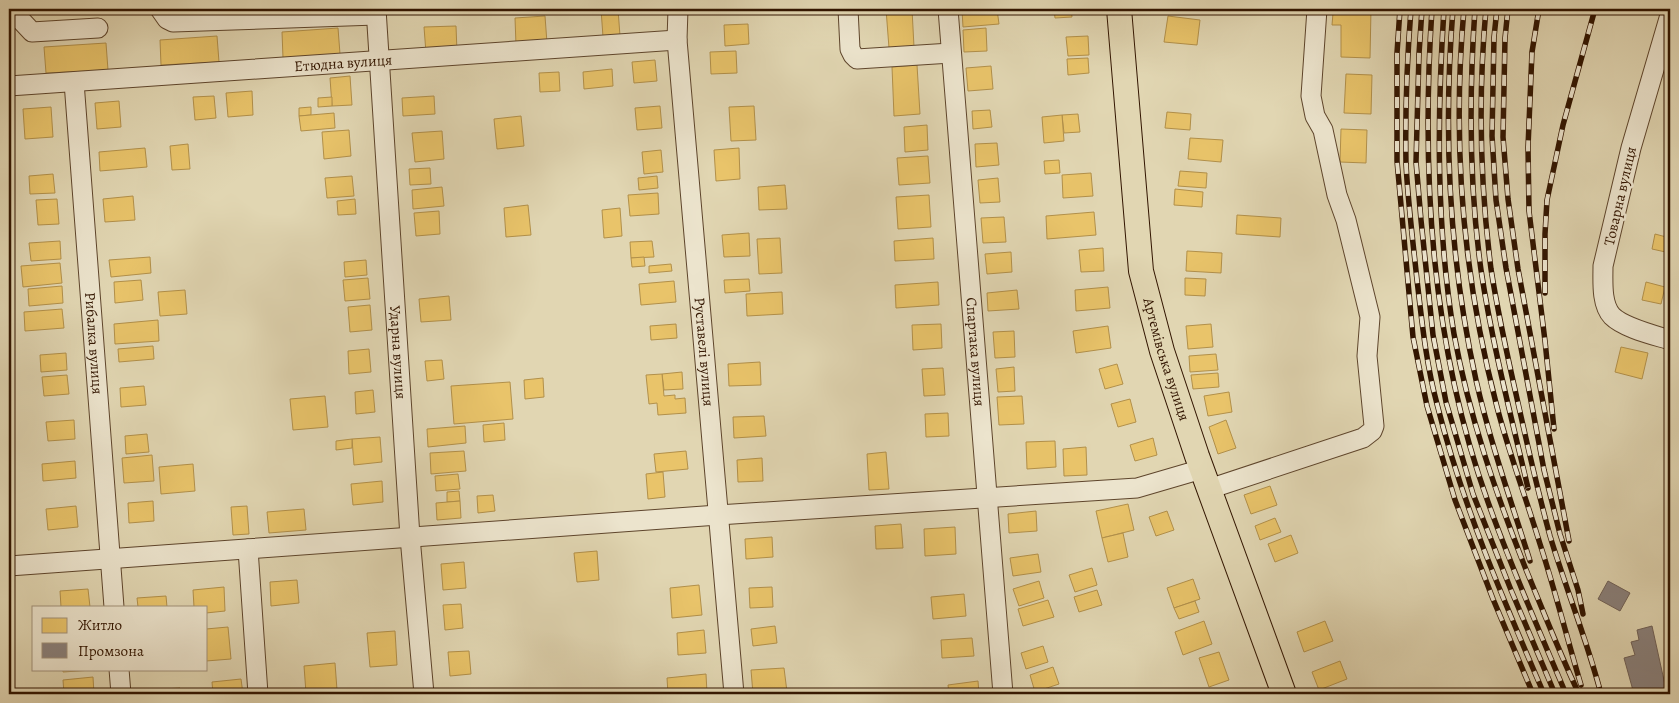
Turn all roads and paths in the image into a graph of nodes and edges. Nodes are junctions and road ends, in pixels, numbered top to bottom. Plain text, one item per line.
1 (13, 9) edge
2 (160, 9) edge
3 (678, 9) edge
4 (848, 9) edge
5 (948, 9) edge
6 (1120, 9) edge
7 (1317, 9) edge
8 (376, 12) edge
9 (1670, 15) edge
10 (98, 28) dead end
11 (677, 40) junction
12 (951, 54) junction
13 (380, 61) junction
14 (74, 82) junction
15 (9, 86) edge
16 (1670, 340) edge
17 (1206, 479) junction
18 (987, 497) junction
19 (718, 515) junction
20 (410, 537) junction
21 (248, 549) junction
22 (111, 559) junction
23 (9, 566) edge
24 (114, 606) edge
25 (119, 670) edge
26 (121, 694) edge
27 (258, 694) edge
28 (424, 694) edge
29 (734, 694) edge
30 (1003, 694) edge
31 (1284, 694) edge

1 - 10 street
2 - 8 street
3 - 11 street, Руставелі вулиця
4 - 12 street
5 - 12 street, Спартака вулиця
6 - 17 main road, Артемівська вулиця
7 - 17 street
8 - 13 street, Ударна вулиця
9 - 16 street, Товарна вулиця
11 - 13 street, Етюдна вулиця
11 - 19 street, Руставелі вулиця
12 - 18 street, Спартака вулиця
13 - 14 street, Етюдна вулиця
13 - 20 street, Ударна вулиця
14 - 15 street, Етюдна вулиця
14 - 22 street, Рибалка вулиця
17 - 18 street
17 - 31 main road, Артемівська вулиця
18 - 19 street
18 - 30 street, Спартака вулиця
19 - 20 street
19 - 29 street, Руставелі вулиця
20 - 21 street
20 - 28 street, Ударна вулиця
21 - 22 street
21 - 27 street
22 - 23 street
22 - 24 street, Рибалка вулиця
25 - 26 street

